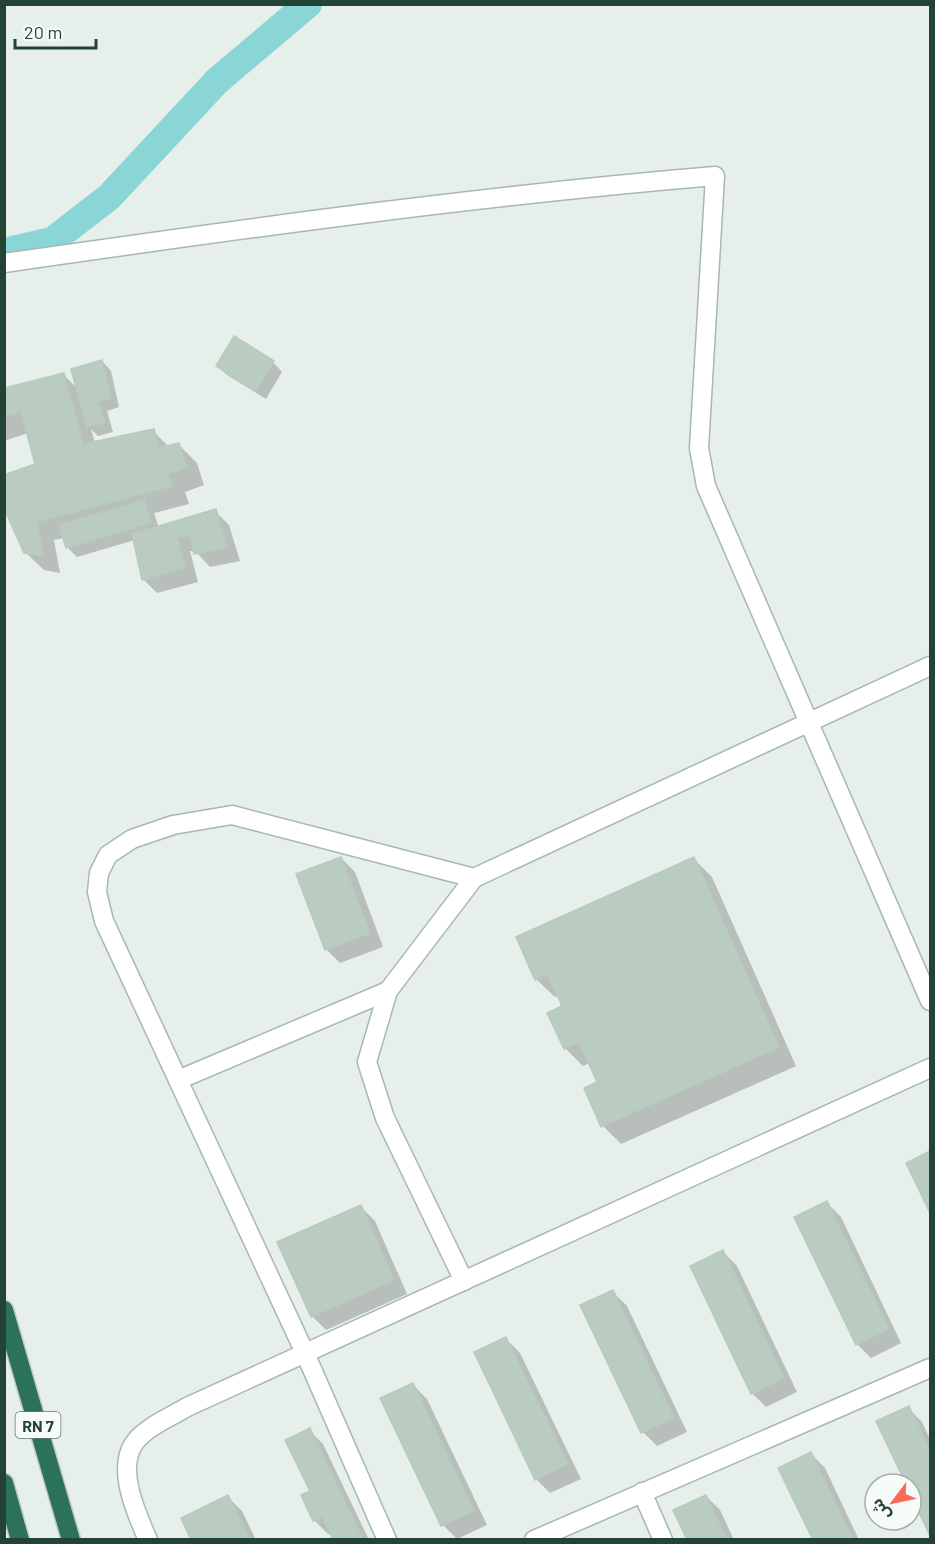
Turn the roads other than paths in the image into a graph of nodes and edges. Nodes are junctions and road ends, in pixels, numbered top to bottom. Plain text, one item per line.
1 (4, 263) edge
2 (930, 666) edge
3 (809, 724) junction
4 (474, 878) junction
5 (388, 991) junction
6 (930, 1001) edge
7 (930, 1068) edge
8 (178, 1080) junction
9 (464, 1281) junction
10 (4, 1310) edge
11 (305, 1353) junction
12 (930, 1368) edge
13 (4, 1484) edge
14 (642, 1491) junction
15 (20, 1539) edge
16 (71, 1539) edge
17 (148, 1539) edge
18 (387, 1539) edge
19 (534, 1539) edge
20 (663, 1539) edge

1 - 3 lane
2 - 3 lane
3 - 4 lane
3 - 6 lane
4 - 5 lane
4 - 8 lane
5 - 8 lane
5 - 9 lane
7 - 9 lane
8 - 11 lane
9 - 11 lane
10 - 16 highway, RN 7
11 - 17 lane
11 - 18 lane
12 - 14 lane
13 - 15 highway
14 - 19 lane
14 - 20 lane

